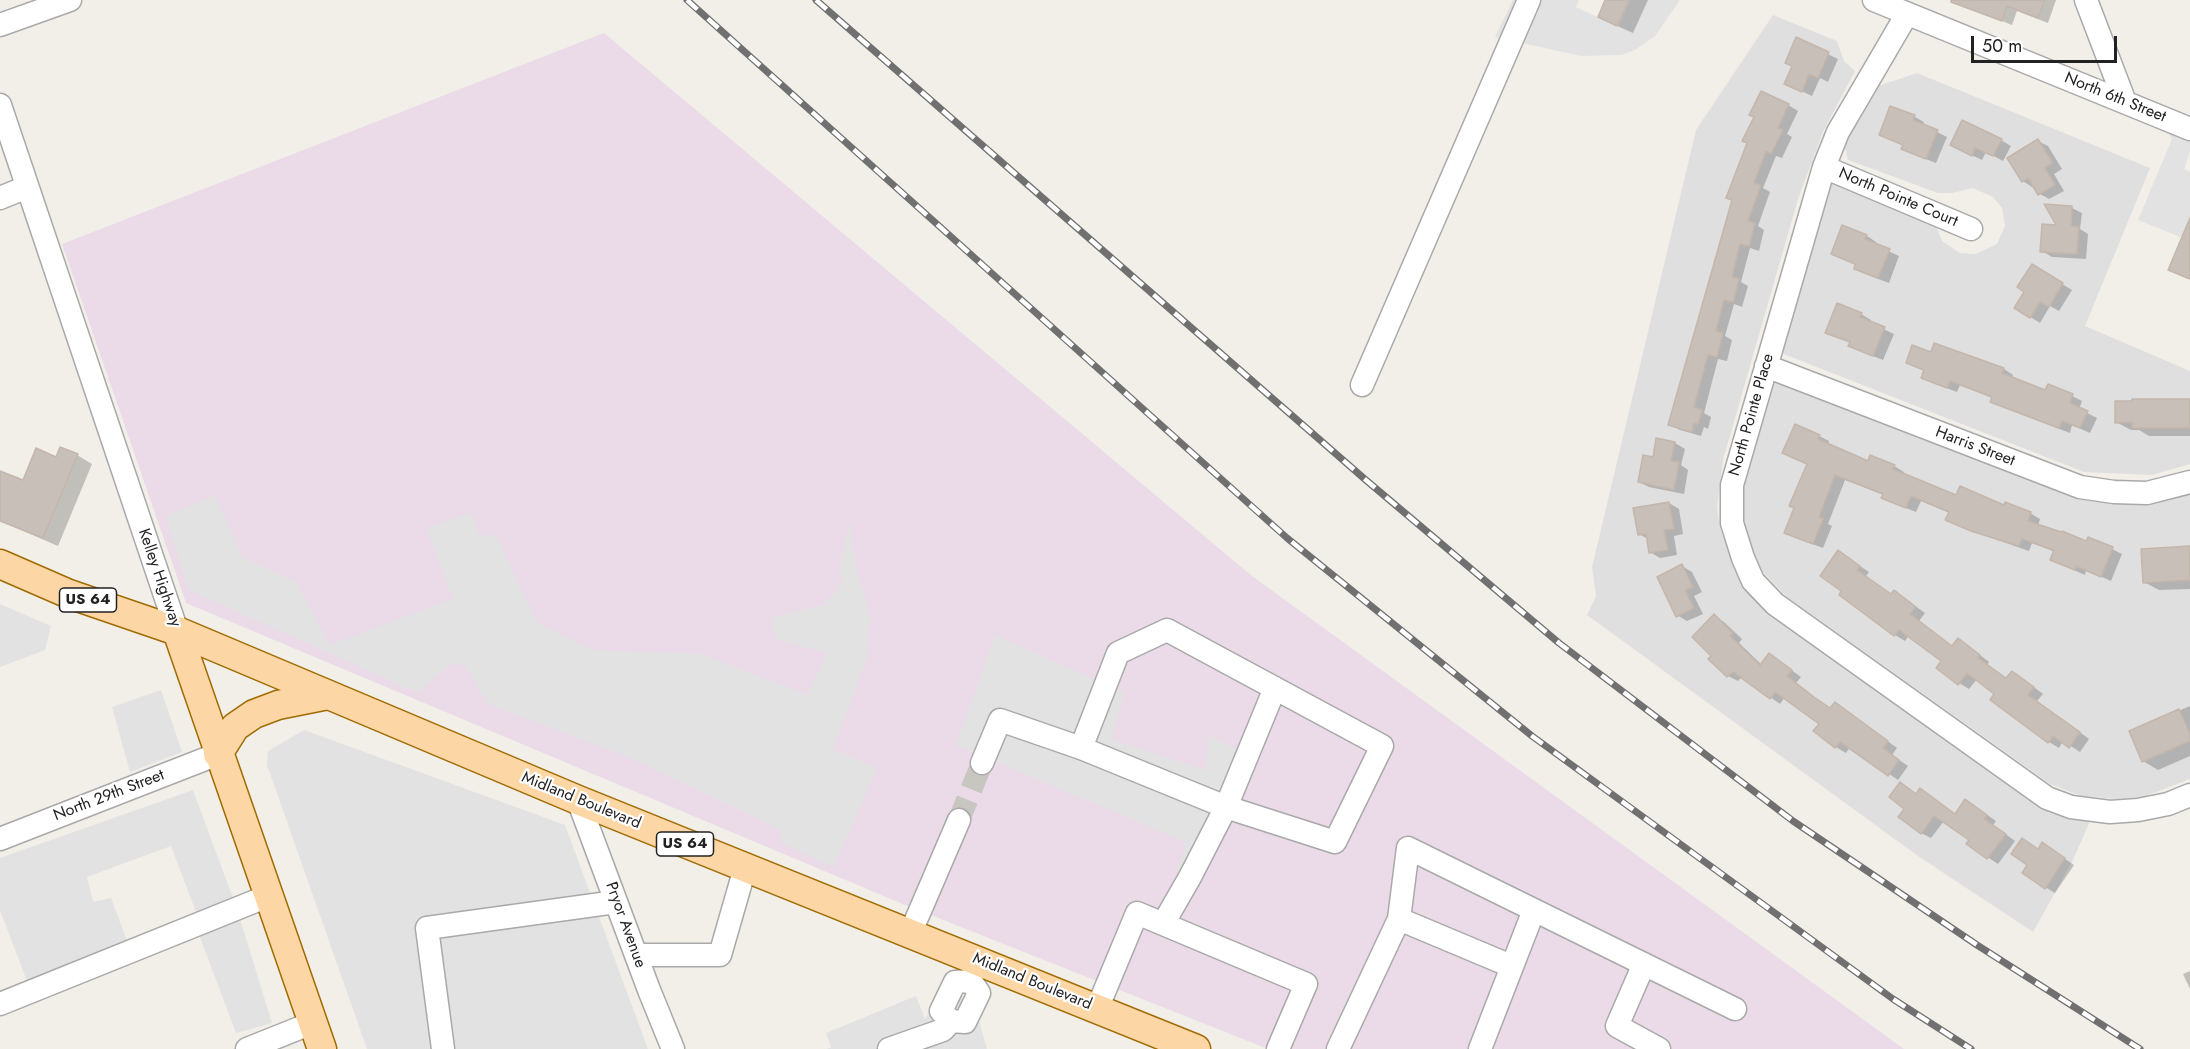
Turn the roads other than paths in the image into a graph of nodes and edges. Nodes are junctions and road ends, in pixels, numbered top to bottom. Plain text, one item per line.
1 (70, 0) edge
2 (1529, 0) edge
3 (1874, 0) edge
4 (2086, 0) edge
5 (1907, 14) junction
6 (0, 25) edge
7 (2125, 102) junction
8 (0, 105) edge
9 (2190, 129) edge
10 (1824, 168) junction
11 (27, 188) junction
12 (0, 198) edge
13 (1971, 229) dead end
14 (1766, 366) junction
15 (1362, 385) dead end
16 (2190, 482) edge
17 (0, 564) edge
18 (177, 631) junction
19 (1275, 688) junction
20 (328, 695) junction
21 (1081, 748) junction
22 (219, 754) junction
23 (982, 763) tunnel mouth
24 (2190, 795) edge
25 (578, 800) junction
26 (1226, 807) junction
27 (958, 820) tunnel mouth
28 (0, 839) edge
29 (745, 868) junction
30 (268, 896) junction
31 (616, 902) junction
32 (1534, 910) junction
33 (1399, 919) junction
34 (1163, 924) junction
35 (910, 934) junction
36 (636, 956) junction
37 (1644, 964) junction
38 (1511, 966) junction
39 (976, 971) junction
40 (0, 1004) edge
41 (1097, 1009) junction
42 (1735, 1009) dead end
43 (948, 1033) edge
44 (317, 1036) edge
45 (247, 1049) edge
46 (443, 1049) edge
47 (673, 1049) edge
48 (889, 1049) edge
49 (1196, 1049) edge
50 (1278, 1049) edge
51 (1338, 1049) edge
52 (1480, 1049) edge
53 (1659, 1049) edge

1 - 6 street
2 - 15 street
3 - 5 street, North 6th Street
4 - 7 street
5 - 7 street, North 6th Street
5 - 10 street, North Pointe Place
7 - 9 street, North 6th Street
8 - 11 street, Kelley Highway
10 - 13 street, North Pointe Court
10 - 14 street, North Pointe Place
11 - 12 street
11 - 18 street, Kelley Highway
14 - 16 street, Harris Street
14 - 24 street, North Pointe Place
17 - 18 main road, Midland Boulevard / US 64
18 - 20 main road, Midland Boulevard / US 64
18 - 22 main road, Kelley Highway
19 - 21 street
19 - 26 street
19 - 26 street
20 - 22 main road
20 - 25 main road, Midland Boulevard / US 64
21 - 23 street
21 - 26 street
22 - 28 street, North 29th Street
22 - 30 main road, Kelley Highway
25 - 29 main road, Midland Boulevard / US 64
25 - 31 street, Pryor Avenue
26 - 34 street
27 - 35 street
29 - 35 main road, Midland Boulevard / US 64
29 - 36 street
30 - 40 street
30 - 44 main road, Kelley Highway
31 - 36 street, Pryor Avenue
31 - 46 street
32 - 33 street
32 - 37 street
32 - 38 street
33 - 38 street
33 - 51 street
34 - 41 street
34 - 50 street
35 - 39 main road, Midland Boulevard / US 64
36 - 47 street, Pryor Avenue
37 - 42 street
37 - 53 street
38 - 52 street
39 - 41 main road, Midland Boulevard / US 64
39 - 43 street
41 - 49 main road, Midland Boulevard / US 64
43 - 48 street
44 - 45 street

